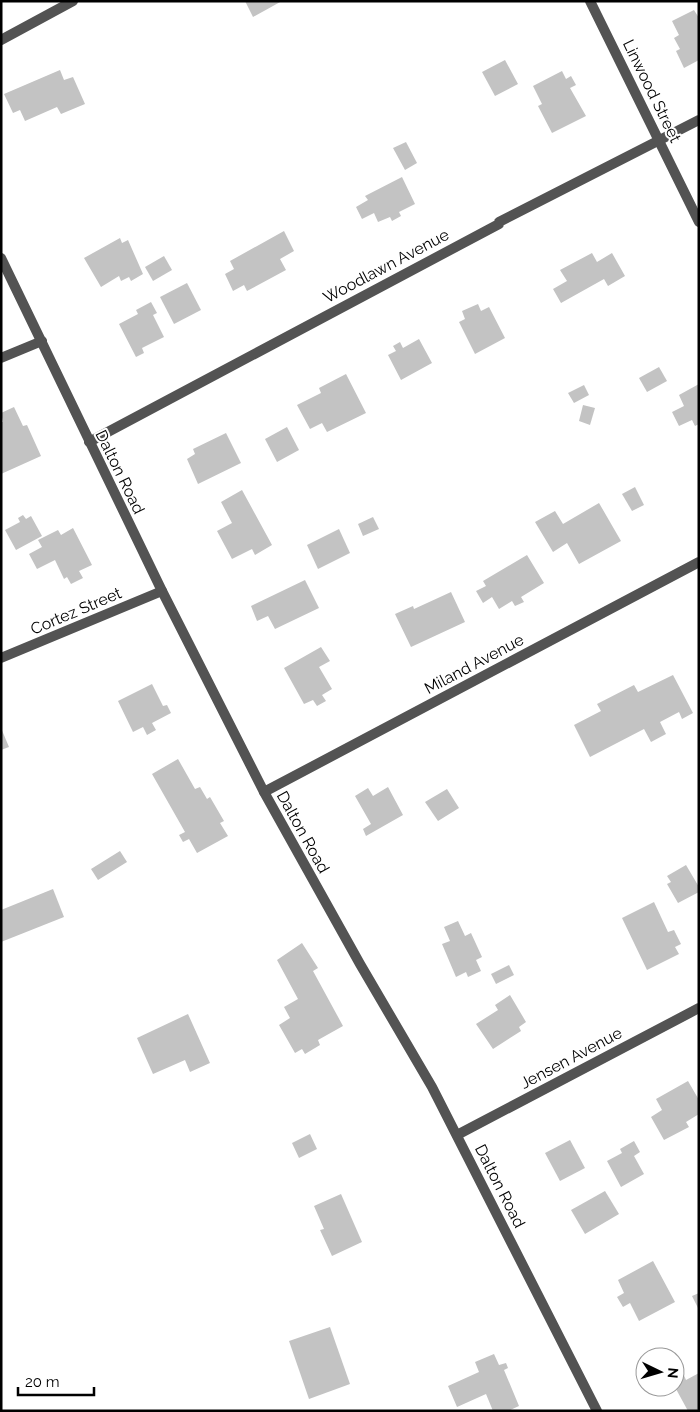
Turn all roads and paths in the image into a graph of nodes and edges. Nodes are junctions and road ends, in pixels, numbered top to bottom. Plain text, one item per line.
1 (73, 1) edge
2 (590, 1) edge
3 (1, 40) edge
4 (699, 120) edge
5 (659, 140) junction
6 (699, 222) edge
7 (1, 258) edge
8 (42, 341) junction
9 (1, 358) edge
10 (89, 442) junction
11 (699, 562) edge
12 (162, 591) junction
13 (1, 658) edge
14 (264, 792) junction
15 (699, 1008) edge
16 (457, 1135) junction
17 (597, 1411) edge

1 - 3 street
2 - 5 street, Linwood Street
4 - 5 street, Woodlawn Avenue
5 - 6 street, Linwood Street
5 - 10 street, Woodlawn Avenue
7 - 8 street, Dalton Road
8 - 9 street
8 - 10 street, Dalton Road
10 - 12 street, Dalton Road
11 - 14 street, Miland Avenue
12 - 13 street, Cortez Street
12 - 14 street, Dalton Road
14 - 16 street, Dalton Road
15 - 16 street, Jensen Avenue
16 - 17 street, Dalton Road

